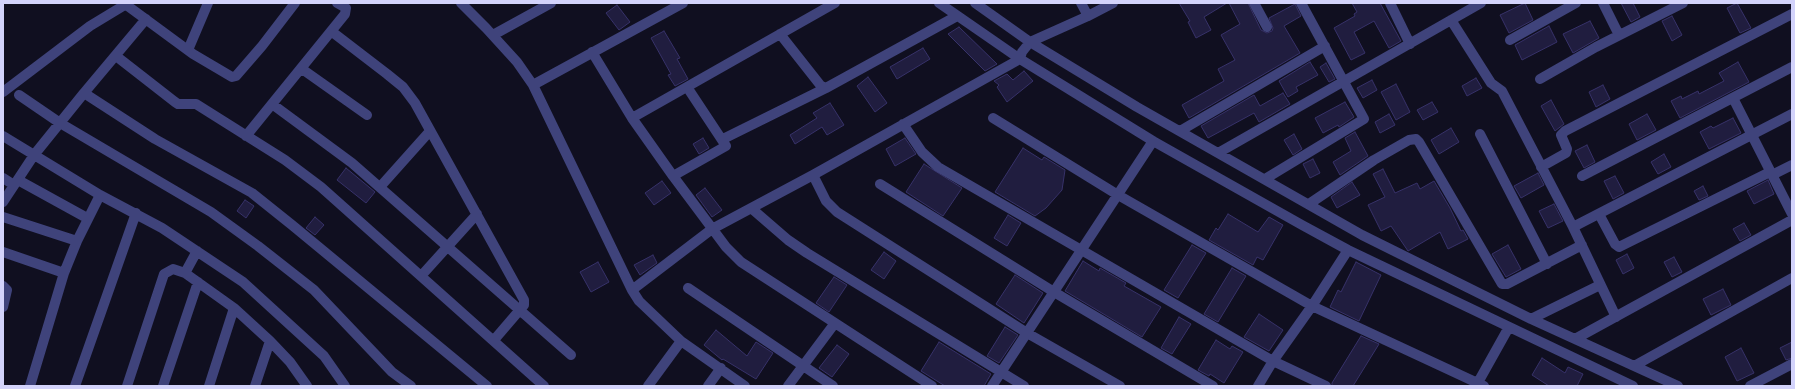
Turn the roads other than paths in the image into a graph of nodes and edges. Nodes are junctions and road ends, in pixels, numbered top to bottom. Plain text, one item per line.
1 (208, 3) edge
2 (295, 3) edge
3 (337, 3) edge
4 (461, 3) edge
5 (551, 3) edge
6 (684, 3) edge
7 (834, 3) edge
8 (939, 3) edge
9 (975, 3) edge
10 (1081, 3) edge
11 (1113, 3) edge
12 (1254, 3) edge
13 (1301, 3) edge
14 (1390, 3) edge
15 (1481, 3) edge
16 (1576, 3) edge
17 (1603, 3) edge
18 (1683, 3) edge
19 (126, 4) edge
20 (1792, 14) edge
21 (957, 16) junction
22 (1088, 16) junction
23 (146, 20) junction
24 (1452, 20) junction
25 (1267, 27) dead end
26 (331, 31) junction
27 (780, 34) junction
28 (493, 35) junction
29 (1619, 35) junction
30 (1510, 40) dead end
31 (1410, 44) junction
32 (1325, 46) junction
33 (188, 50) junction
34 (1024, 50) junction
35 (592, 52) junction
36 (116, 56) junction
37 (1792, 67) edge
38 (302, 69) junction
39 (1540, 79) dead end
40 (1344, 80) junction
41 (533, 85) junction
42 (687, 87) junction
43 (826, 88) junction
44 (3, 92) edge
45 (84, 93) junction
46 (20, 95) dead end
47 (1732, 98) junction
48 (272, 104) junction
49 (1792, 114) edge
50 (367, 115) dead end
51 (632, 118) junction
52 (993, 118) dead end
53 (60, 123) junction
54 (903, 124) junction
55 (430, 131) junction
56 (1180, 131) junction
57 (1480, 134) dead end
58 (3, 136) edge
59 (246, 136) junction
60 (1752, 136) junction
61 (723, 139) junction
62 (1154, 141) junction
63 (1218, 153) junction
64 (34, 155) junction
65 (1792, 165) edge
66 (1542, 167) junction
67 (1771, 173) junction
68 (813, 175) junction
69 (673, 176) junction
70 (1582, 176) dead end
71 (3, 178) edge
72 (1265, 180) junction
73 (16, 183) junction
74 (880, 184) dead end
75 (380, 187) junction
76 (1118, 194) junction
77 (100, 195) junction
78 (3, 202) edge
79 (1309, 204) junction
80 (751, 208) junction
81 (136, 213) junction
82 (477, 214) junction
83 (1600, 214) junction
84 (1792, 214) edge
85 (3, 217) edge
86 (87, 218) junction
87 (1792, 220) edge
88 (1573, 227) junction
89 (712, 229) junction
90 (77, 241) junction
91 (1582, 245) junction
92 (447, 246) junction
93 (1348, 250) junction
94 (197, 251) junction
95 (1081, 251) junction
96 (3, 252) edge
97 (1547, 264) junction
98 (64, 273) junction
99 (185, 273) junction
100 (421, 276) junction
101 (1792, 278) edge
102 (198, 282) junction
103 (1600, 285) junction
104 (3, 286) edge
105 (688, 288) dead end
106 (632, 290) junction
107 (1054, 292) junction
108 (1312, 306) junction
109 (3, 307) edge
110 (234, 308) junction
111 (521, 310) junction
112 (1616, 317) junction
113 (1531, 319) junction
114 (835, 323) junction
115 (1509, 327) junction
116 (1027, 333) junction
117 (1575, 339) junction
118 (494, 340) junction
119 (270, 341) junction
120 (681, 341) junction
121 (571, 355) dead end
122 (1273, 361) junction
123 (1792, 364) edge
124 (804, 366) junction
125 (1634, 366) junction
126 (721, 368) junction
127 (1001, 373) junction
128 (306, 385) edge
129 (1479, 385) edge
130 (30, 386) edge
131 (75, 386) edge
132 (127, 386) edge
133 (163, 386) edge
134 (209, 386) edge
135 (255, 386) edge
136 (345, 386) edge
137 (411, 386) edge
138 (487, 386) edge
139 (544, 386) edge
140 (648, 386) edge
141 (708, 386) edge
142 (745, 386) edge
143 (788, 386) edge
144 (833, 386) edge
145 (932, 386) edge
146 (992, 386) edge
147 (1024, 386) edge
148 (1120, 386) edge
149 (1213, 386) edge
150 (1258, 386) edge
151 (1326, 386) edge
152 (1633, 386) edge
153 (1678, 386) edge
154 (1750, 386) edge

1 - 33 street
2 - 33 street
3 - 26 street
4 - 28 street
5 - 28 street
6 - 35 street
7 - 27 street
8 - 21 street
9 - 34 street
10 - 22 street
11 - 22 street
12 - 25 street
13 - 32 street
14 - 31 street
15 - 24 street
16 - 30 street
17 - 29 street
18 - 29 street
19 - 23 street
19 - 44 street
20 - 66 street
21 - 34 street
21 - 43 street
22 - 34 street
23 - 33 street
23 - 36 street
24 - 31 street
24 - 66 street
26 - 38 street
26 - 55 street
27 - 42 street
27 - 43 street
28 - 41 street
29 - 39 street
31 - 40 street
32 - 40 street
32 - 56 street
34 - 54 street
34 - 56 street
34 - 62 street
35 - 41 street
35 - 51 street
36 - 45 street
36 - 59 street
37 - 47 street
38 - 48 street
38 - 50 street
40 - 63 street
40 - 72 street
41 - 106 street
42 - 51 street
42 - 61 street
43 - 61 street
45 - 53 street
45 - 138 street
46 - 53 street
47 - 60 street
47 - 70 street
48 - 59 street
48 - 75 street
49 - 60 street
51 - 69 street
52 - 76 street
53 - 64 street
53 - 137 street
54 - 68 street
54 - 95 street
55 - 75 street
55 - 82 street
56 - 63 street
57 - 97 street
58 - 64 street
59 - 100 street
60 - 67 street
60 - 83 street
61 - 69 street
62 - 76 street
62 - 93 street
63 - 72 street
64 - 73 street
64 - 77 street
65 - 67 street
66 - 88 street
67 - 83 street
67 - 84 street
68 - 80 street
68 - 116 street
69 - 89 street
71 - 73 street
72 - 79 street
73 - 78 street
73 - 86 street
74 - 107 street
75 - 92 street
76 - 95 street
76 - 108 street
77 - 81 street
77 - 86 street
79 - 97 street
79 - 113 street
80 - 89 street
80 - 127 street
81 - 94 street
81 - 131 street
82 - 92 street
82 - 111 street
83 - 88 street
85 - 90 street
86 - 90 street
87 - 112 street
88 - 91 street
89 - 106 street
89 - 114 street
90 - 98 street
91 - 97 street
91 - 103 street
92 - 100 street
92 - 111 street
93 - 108 street
93 - 115 street
94 - 99 street
94 - 136 street
95 - 107 street
95 - 122 street
96 - 98 street
98 - 130 street
99 - 102 street
99 - 132 street
100 - 118 street
101 - 125 street
102 - 110 street
102 - 133 street
103 - 112 street
103 - 113 street
104 - 109 street
105 - 124 street
106 - 120 street
107 - 116 street
107 - 149 street
108 - 122 street
108 - 129 street
110 - 119 street
110 - 134 street
111 - 118 street
111 - 121 street
112 - 117 street
113 - 117 street
114 - 124 street
114 - 145 street
115 - 129 street
115 - 152 street
116 - 127 street
116 - 148 street
117 - 125 street
118 - 139 street
119 - 128 street
119 - 135 street
120 - 126 street
120 - 140 street
122 - 150 street
122 - 151 street
123 - 154 street
124 - 143 street
124 - 144 street
125 - 153 street
126 - 141 street
126 - 142 street
127 - 146 street
127 - 147 street

